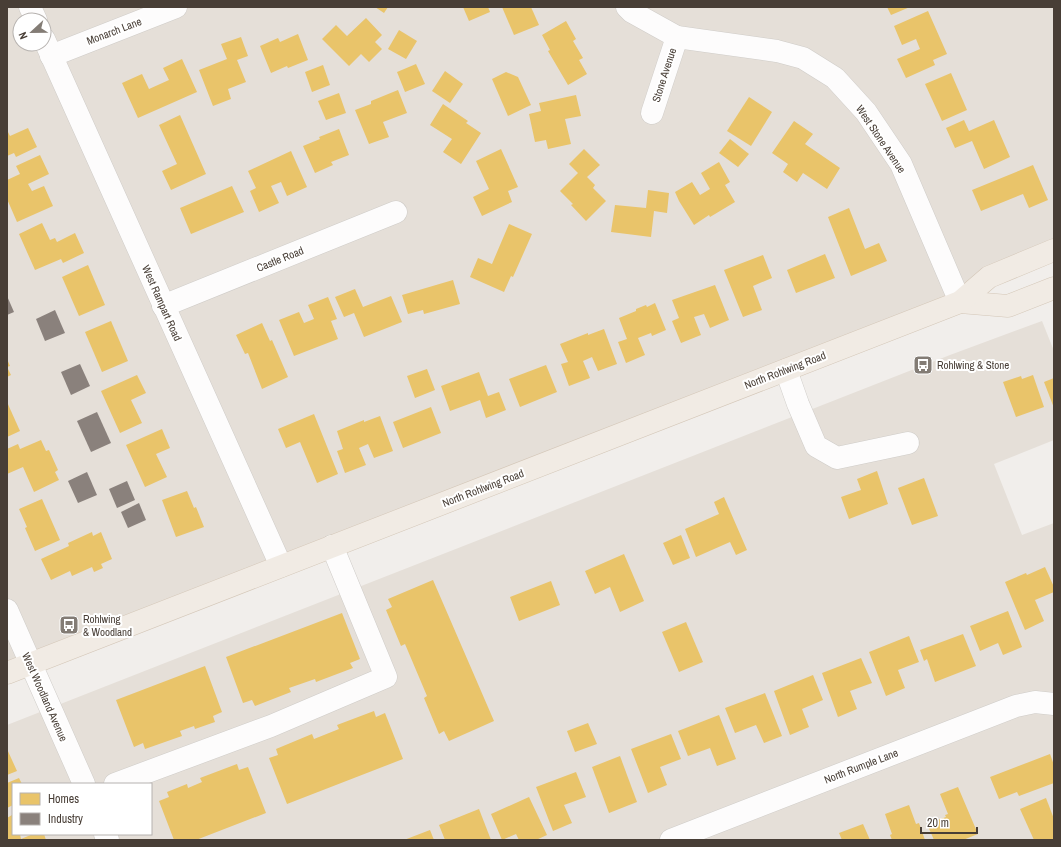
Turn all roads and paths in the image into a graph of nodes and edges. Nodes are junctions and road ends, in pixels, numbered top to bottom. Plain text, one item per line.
1 (176, 7) edge
2 (627, 7) edge
3 (677, 37) junction
4 (52, 47) edge
5 (50, 52) edge
6 (652, 112) dead end
7 (396, 212) dead end
8 (1054, 250) edge
9 (1054, 288) edge
10 (960, 302) junction
11 (163, 306) junction
12 (786, 370) junction
13 (908, 443) dead end
14 (332, 546) junction
15 (281, 566) junction
16 (7, 610) edge
17 (31, 664) junction
18 (7, 673) edge
19 (1054, 704) edge
20 (84, 783) edge
21 (118, 783) edge
22 (671, 840) edge

1 - 4 street, Monarch Lane
2 - 3 street, West Stone Avenue
3 - 6 street, Stone Avenue
3 - 10 street, West Stone Avenue
5 - 11 street, West Rampart Road
7 - 11 street, Castle Road
8 - 10 main road, North Rohlwing Road
9 - 10 main road, North Rohlwing Road
10 - 12 main road, North Rohlwing Road
11 - 15 street, West Rampart Road
12 - 13 street
12 - 14 main road, North Rohlwing Road
14 - 15 main road, North Rohlwing Road
14 - 21 street
15 - 17 main road, North Rohlwing Road
16 - 17 street, West Woodland Avenue
17 - 18 main road, North Rohlwing Road
17 - 20 street, West Woodland Avenue
19 - 22 street, North Rumple Lane

